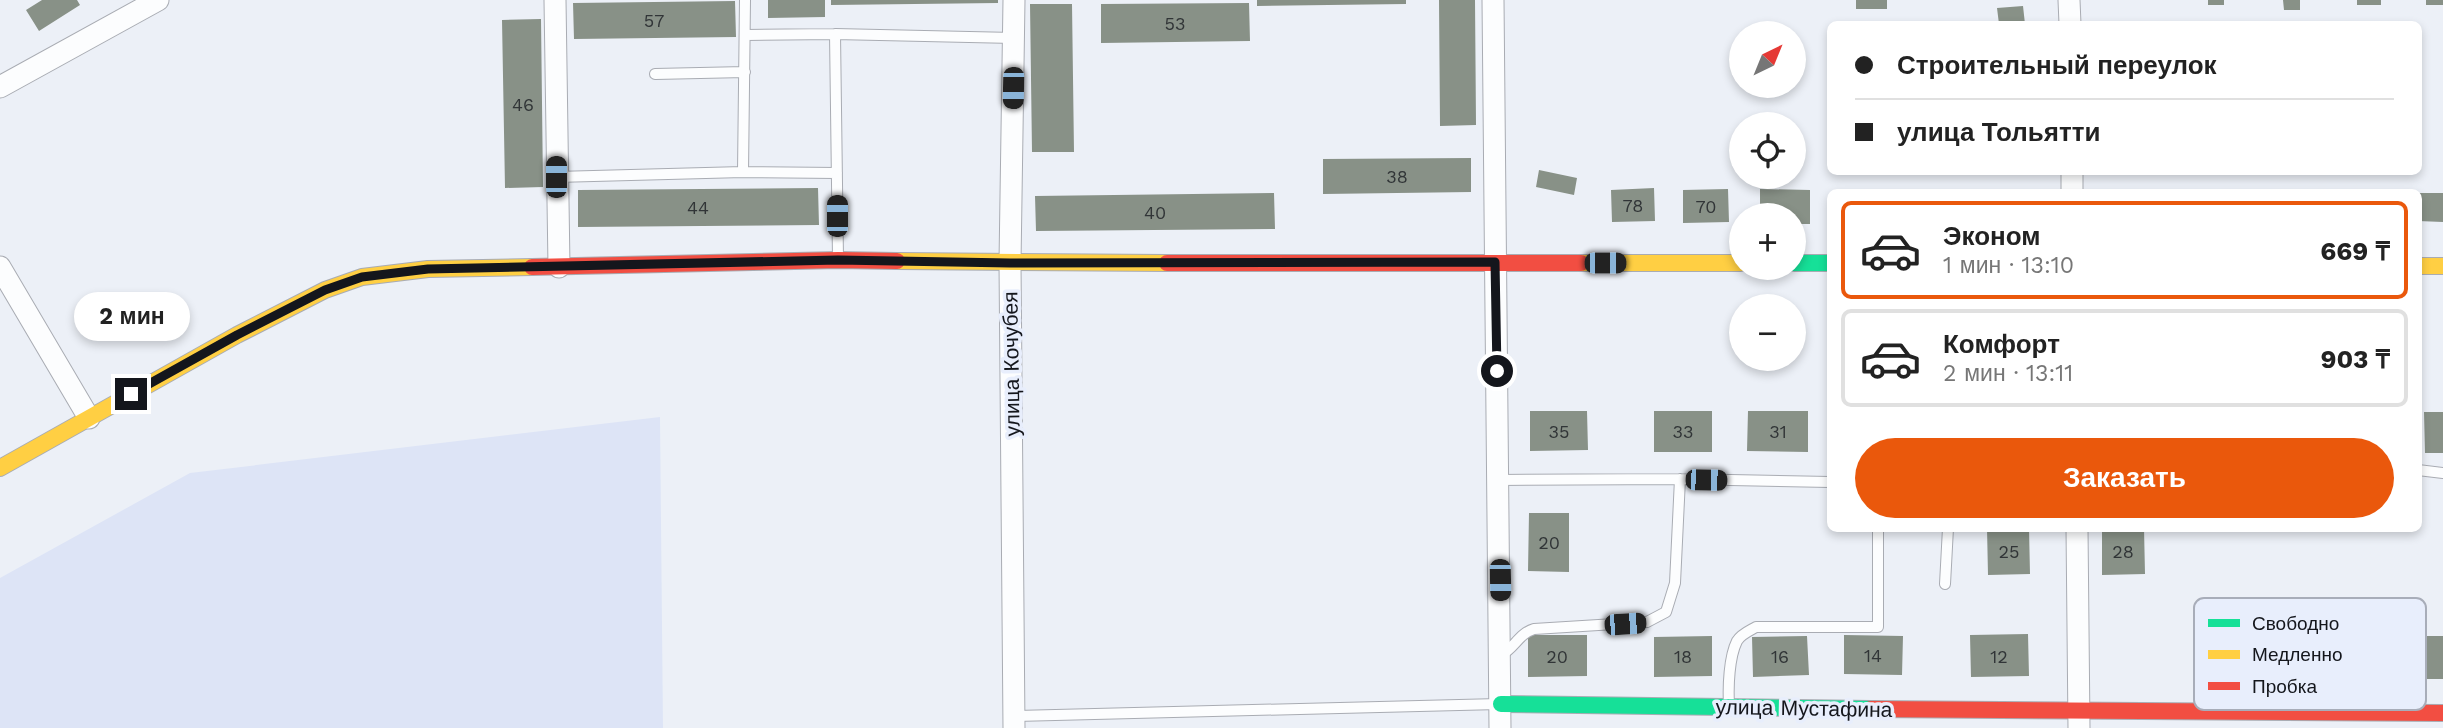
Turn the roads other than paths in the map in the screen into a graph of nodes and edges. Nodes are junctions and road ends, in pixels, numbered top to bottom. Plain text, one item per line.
1 (158, 0) edge
2 (555, 0) edge
3 (745, 0) edge
4 (1014, 0) edge
5 (1493, 0) edge
6 (2069, 0) edge
7 (2070, 21) edge
8 (835, 34) junction
9 (746, 35) junction
10 (1014, 38) junction
11 (745, 72) junction
12 (655, 74) dead end
13 (0, 87) edge
14 (743, 172) junction
15 (837, 173) junction
16 (556, 177) junction
17 (838, 260) junction
18 (1495, 262) junction
19 (1010, 263) junction
20 (1729, 263) edge
21 (1806, 263) edge
22 (1827, 263) edge
23 (2422, 266) edge
24 (2443, 266) edge
25 (0, 267) edge
26 (559, 267) junction
27 (89, 418) junction
28 (0, 468) edge
29 (2422, 470) edge
30 (2443, 473) edge
31 (1681, 479) junction
32 (1498, 480) junction
33 (1827, 482) edge
34 (1878, 532) edge
35 (1948, 532) edge
36 (2077, 532) edge
37 (1945, 584) dead end
38 (1501, 655) junction
39 (1502, 704) junction
40 (1729, 707) junction
41 (2402, 710) edge
42 (2216, 712) joint
43 (2402, 713) junction
44 (2443, 713) edge
45 (2079, 720) edge
46 (1014, 722) edge
47 (1500, 728) edge

1 - 13 street
2 - 16 street
3 - 9 lane
4 - 10 street, улица Кочубея
5 - 18 street
6 - 7 street
8 - 9 lane
8 - 10 lane
8 - 15 lane
9 - 11 lane
10 - 19 street, улица Кочубея
11 - 12 lane
11 - 14 lane
14 - 15 lane
14 - 16 lane
15 - 17 lane
16 - 26 street
17 - 19 street
17 - 26 street
18 - 19 street
18 - 20 street
18 - 32 street
19 - 46 street, улица Кочубея
21 - 22 street
23 - 24 street
25 - 27 street
26 - 27 street
27 - 28 street
29 - 30 lane
31 - 32 lane
31 - 33 lane
31 - 38 lane
32 - 38 street
34 - 40 lane
35 - 37 lane
36 - 45 street
38 - 39 street
39 - 40 street, улица Мустафина
39 - 46 lane
39 - 47 street
40 - 45 street, улица Мустафина
41 - 43 lane
42 - 43 street, улица Мустафина
42 - 45 street, улица Мустафина
43 - 44 street, улица Мустафина

